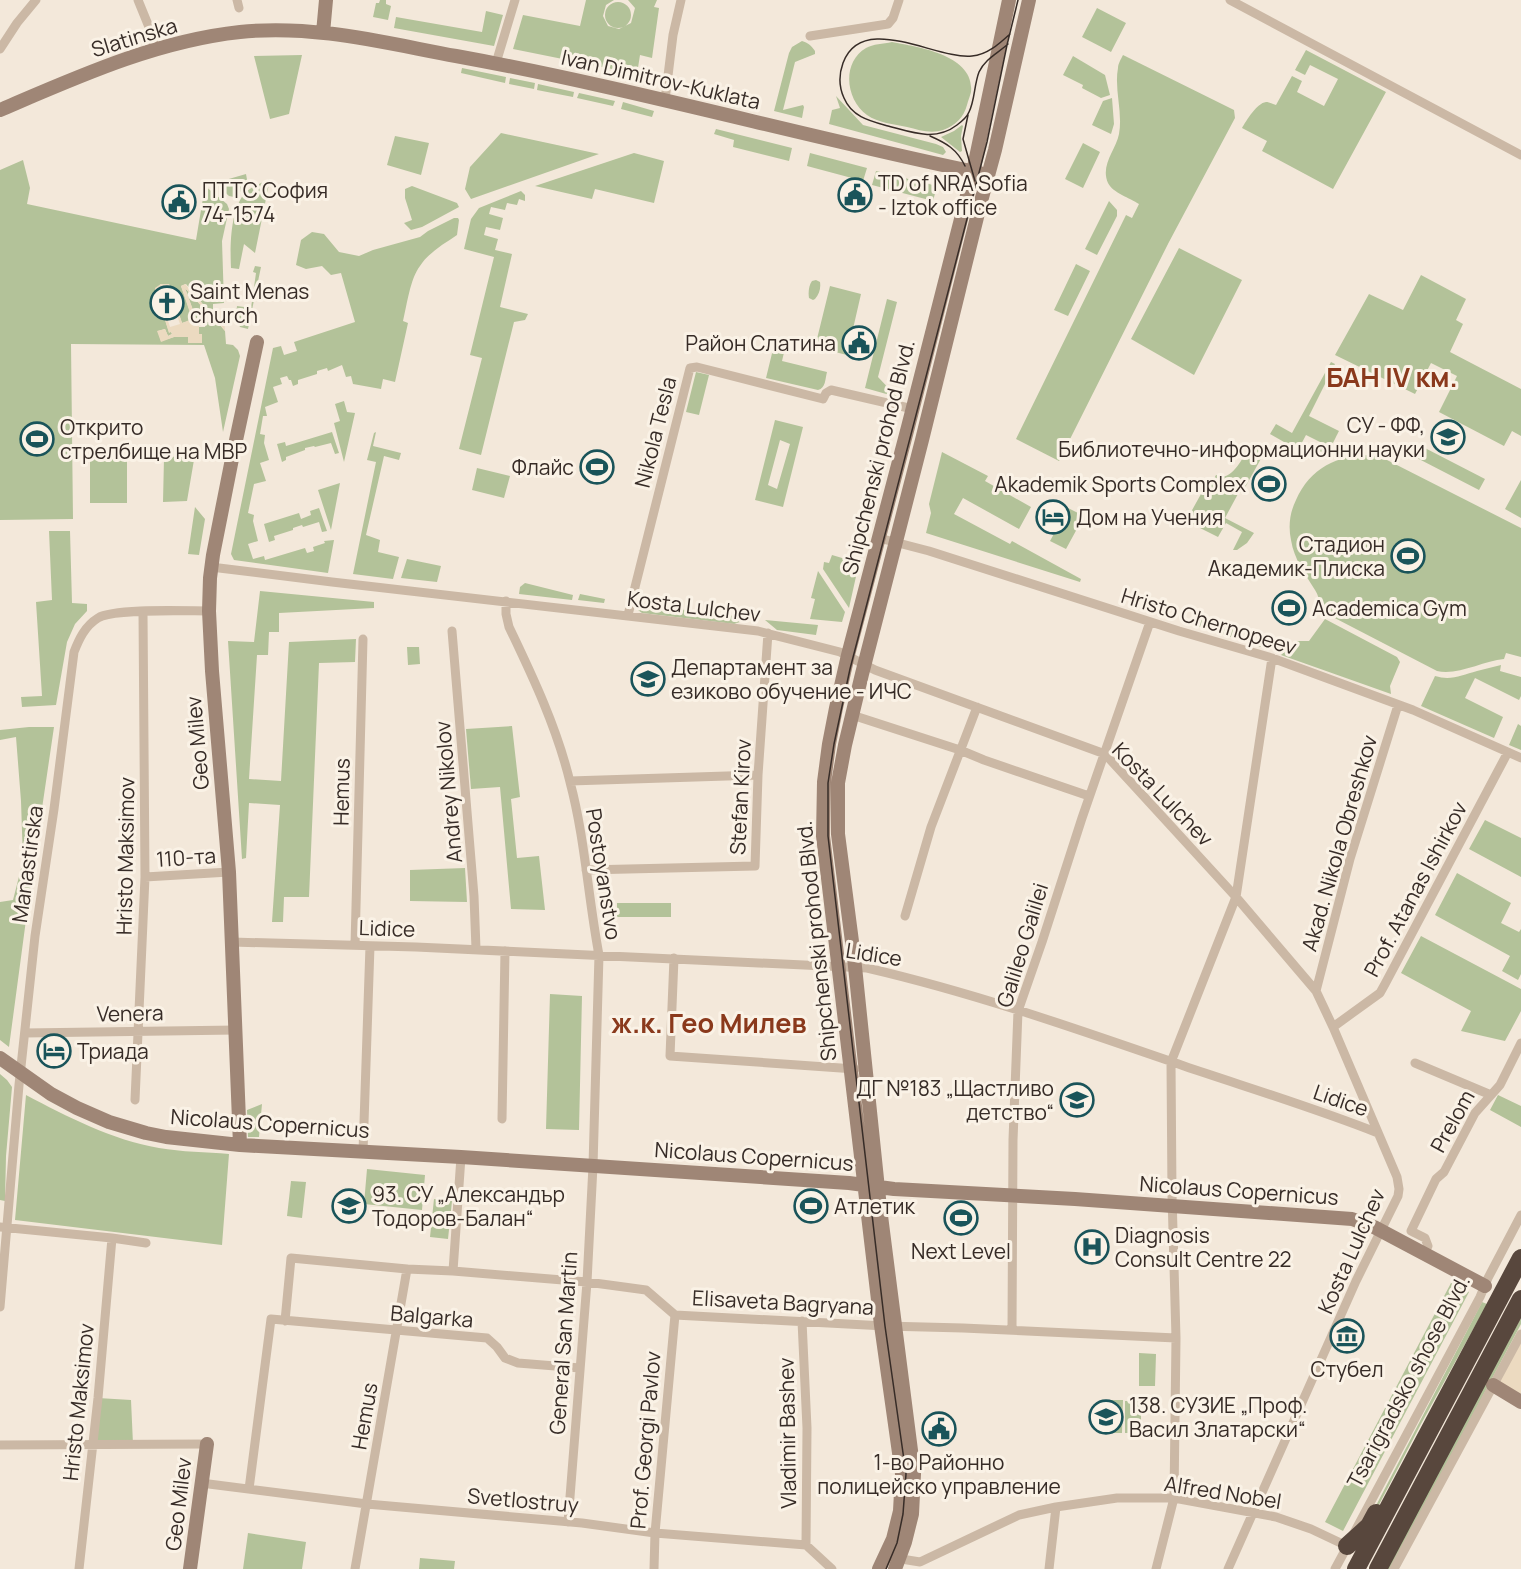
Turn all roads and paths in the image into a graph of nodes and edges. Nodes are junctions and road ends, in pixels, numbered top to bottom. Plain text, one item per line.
1 (36, 0) edge
2 (138, 0) edge
3 (326, 0) edge
4 (514, 0) edge
5 (681, 0) edge
6 (899, 0) edge
7 (1009, 0) edge
8 (1029, 0) edge
9 (1230, 0) edge
10 (323, 33) junction
11 (810, 36) dead end
12 (0, 49) edge
13 (156, 50) junction
14 (496, 63) junction
15 (665, 100) junction
16 (0, 110) edge
17 (1521, 155) edge
18 (973, 172) junction
19 (988, 175) junction
20 (257, 342) dead end
21 (913, 409) junction
22 (879, 538) junction
23 (896, 542) junction
24 (211, 567) junction
25 (506, 601) junction
26 (208, 611) junction
27 (143, 612) junction
28 (628, 615) junction
29 (1150, 622) junction
30 (453, 631) dead end
31 (768, 633) junction
32 (363, 639) dead end
33 (848, 655) junction
34 (1272, 658) junction
35 (864, 664) junction
36 (1398, 705) junction
37 (977, 707) junction
38 (852, 715) junction
39 (960, 750) junction
40 (1509, 752) junction
41 (1105, 754) junction
42 (1521, 758) edge
43 (758, 775) junction
44 (570, 781) junction
45 (1089, 796) junction
46 (586, 870) junction
47 (229, 872) junction
48 (145, 877) junction
49 (1236, 897) junction
50 (905, 916) dead end
51 (232, 942) junction
52 (356, 945) junction
53 (370, 946) junction
54 (476, 950) junction
55 (505, 951) junction
56 (599, 955) junction
57 (674, 958) junction
58 (839, 967) junction
59 (855, 967) junction
60 (1316, 991) junction
61 (1018, 1011) junction
62 (1333, 1027) junction
63 (236, 1029) junction
64 (138, 1031) junction
65 (25, 1033) junction
66 (1521, 1044) edge
67 (0, 1058) edge
68 (1171, 1062) junction
69 (1415, 1063) dead end
70 (851, 1069) junction
71 (865, 1070) junction
72 (20, 1073) junction
73 (1491, 1095) junction
74 (135, 1100) dead end
75 (502, 1119) dead end
76 (1378, 1132) junction
77 (240, 1145) junction
78 (363, 1152) junction
79 (461, 1157) junction
80 (593, 1166) junction
81 (872, 1186) junction
82 (1013, 1195) junction
83 (1172, 1206) junction
84 (1521, 1215) edge
85 (4, 1227) edge
86 (1382, 1231) junction
87 (112, 1238) junction
88 (146, 1244) dead end
89 (1424, 1254) junction
90 (1521, 1258) edge
91 (407, 1269) junction
92 (453, 1271) junction
93 (587, 1282) junction
94 (1485, 1286) junction
95 (1521, 1299) edge
96 (0, 1307) edge
97 (675, 1315) junction
98 (285, 1321) junction
99 (802, 1321) junction
100 (881, 1325) junction
101 (896, 1326) junction
102 (1012, 1330) junction
103 (397, 1331) junction
104 (1521, 1334) edge
105 (1176, 1338) junction
106 (580, 1368) junction
107 (1493, 1385) junction
108 (1521, 1402) edge
109 (0, 1444) edge
110 (93, 1444) junction
111 (207, 1444) joint
112 (1415, 1459) junction
113 (201, 1483) junction
114 (249, 1489) junction
115 (1174, 1498) junction
116 (367, 1504) junction
117 (1056, 1507) junction
118 (1254, 1513) junction
119 (568, 1522) junction
120 (655, 1533) junction
121 (806, 1545) junction
122 (1347, 1546) junction
123 (894, 1561) edge
124 (920, 1566) edge
125 (79, 1569) edge
126 (190, 1569) edge
127 (355, 1569) edge
128 (654, 1569) edge
129 (832, 1569) edge
130 (879, 1569) edge
131 (1049, 1569) edge
132 (1156, 1569) edge
133 (1228, 1569) edge
134 (1335, 1569) edge
135 (1356, 1569) edge
136 (1378, 1569) edge
137 (1394, 1569) edge

1 - 12 street
2 - 13 street
3 - 10 street
4 - 14 street
5 - 15 street
6 - 11 street
7 - 18 street, Shipchenski prohod Blvd.
8 - 19 street, Shipchenski prohod Blvd.
9 - 17 street
10 - 13 street, Slatinska
10 - 14 street, Ivan Dimitrov-Kuklata
13 - 16 street, Slatinska
14 - 15 street, Ivan Dimitrov-Kuklata
15 - 18 street, Ivan Dimitrov-Kuklata
18 - 19 street, Ivan Dimitrov-Kuklata
18 - 21 street, Shipchenski prohod Blvd.
19 - 23 street, Shipchenski prohod Blvd.
20 - 24 street, Geo Milev
21 - 22 street, Shipchenski prohod Blvd.
21 - 28 street
22 - 23 street, Hristo Chernopeev
22 - 33 street, Shipchenski prohod Blvd.
23 - 29 street, Hristo Chernopeev
23 - 35 street, Shipchenski prohod Blvd.
24 - 25 street, Kosta Lulchev
24 - 26 street, Geo Milev
25 - 28 street, Kosta Lulchev
25 - 44 street, Postoyanstvo
26 - 27 street, Manastirska
26 - 47 street, Geo Milev
27 - 48 street, Hristo Maksimov
27 - 65 street, Manastirska
28 - 31 street, Kosta Lulchev
29 - 34 street, Hristo Chernopeev
29 - 41 street, Galileo Galilei
30 - 54 street, Andrey Nikolov
31 - 33 street, Kosta Lulchev
31 - 43 street, Stefan Kirov
32 - 52 street, Hemus
33 - 35 street, Kosta Lulchev
33 - 58 street, Shipchenski prohod Blvd.
34 - 36 street, Hristo Chernopeev
34 - 49 street
35 - 37 street, Kosta Lulchev
35 - 38 street, Shipchenski prohod Blvd.
36 - 40 street, Hristo Chernopeev
36 - 60 street, Akad. Nikola Obreshkov
37 - 39 street
37 - 41 street, Kosta Lulchev
38 - 39 street
38 - 59 street, Shipchenski prohod Blvd.
39 - 45 street
39 - 50 street
40 - 42 street, Hristo Chernopeev
40 - 62 street, Prof. Atanas Ishirkov
41 - 45 street, Galileo Galilei
41 - 49 street, Kosta Lulchev
43 - 44 street
43 - 46 street, Stefan Kirov
44 - 46 street, Postoyanstvo
45 - 61 street, Galileo Galilei
46 - 56 street, Postoyanstvo
47 - 48 street, 110-та
47 - 51 street, Geo Milev
48 - 64 street, Hristo Maksimov
49 - 60 street, Kosta Lulchev
49 - 68 street
51 - 52 street, Lidice
51 - 63 street, Geo Milev
52 - 53 street, Lidice
53 - 54 street, Lidice
53 - 78 street
54 - 55 street, Lidice
55 - 56 street, Lidice
55 - 75 street
56 - 57 street, Lidice
56 - 80 street, Postoyanstvo
57 - 58 street, Lidice
57 - 70 street
58 - 59 street, Lidice
58 - 70 street, Shipchenski prohod Blvd.
59 - 61 street, Lidice
59 - 71 street, Shipchenski prohod Blvd.
60 - 62 street, Kosta Lulchev
61 - 68 street, Lidice
61 - 82 street, Galileo Galilei
62 - 76 street, Kosta Lulchev
63 - 64 street, Venera
63 - 77 street, Geo Milev
64 - 65 street, Venera
64 - 74 street, Hristo Maksimov
65 - 72 street, Manastirska
66 - 73 street
67 - 72 street, Nicolaus Copernicus
68 - 76 street, Lidice
68 - 83 street
69 - 73 street, Prelom
70 - 71 street
70 - 81 street, Shipchenski prohod Blvd.
71 - 81 street, Shipchenski prohod Blvd.
72 - 77 street, Nicolaus Copernicus
72 - 85 street, Manastirska
73 - 89 street, Prelom
76 - 86 street, Kosta Lulchev
77 - 78 street, Nicolaus Copernicus
78 - 79 street, Nicolaus Copernicus
79 - 80 street, Nicolaus Copernicus
79 - 92 street
80 - 81 street, Nicolaus Copernicus
80 - 93 street, General San Martin
81 - 82 street, Nicolaus Copernicus
81 - 100 street, Shipchenski prohod Blvd.
81 - 101 street, Shipchenski prohod Blvd.
82 - 83 street, Nicolaus Copernicus
82 - 102 street, Galileo Galilei
83 - 86 street, Nicolaus Copernicus
83 - 105 street
84 - 94 street, Tsarigradsko shose Blvd.
85 - 87 street
85 - 96 street, Manastirska
86 - 89 street, Nicolaus Copernicus
86 - 118 street, Kosta Lulchev
87 - 88 street
87 - 110 street, Hristo Maksimov
89 - 94 street, Nicolaus Copernicus
90 - 112 highway, Tsarigradsko shose Blvd.
91 - 92 street, Elisaveta Bagryana
91 - 98 street, Elisaveta Bagryana
91 - 103 street, Hemus
92 - 93 street, Elisaveta Bagryana
93 - 97 street, Elisaveta Bagryana
93 - 106 street, General San Martin
94 - 122 street, Tsarigradsko shose Blvd.
95 - 136 highway
97 - 99 street, Elisaveta Bagryana
97 - 120 street, Prof. Georgi Pavlov
98 - 103 street, Balgarka
98 - 114 street, Balgarka
99 - 100 street, Elisaveta Bagryana
99 - 121 street, Vladimir Bashev
100 - 101 street, Elisaveta Bagryana
100 - 123 street, Shipchenski prohod Blvd.
101 - 102 street, Elisaveta Bagryana
101 - 123 street, Shipchenski prohod Blvd.
102 - 105 street, Elisaveta Bagryana
103 - 106 street, Balgarka
103 - 116 street, Hemus
104 - 107 street
105 - 115 street
106 - 119 street, General San Martin
107 - 108 street
107 - 137 street
109 - 110 street
110 - 111 street
110 - 125 street, Hristo Maksimov
111 - 113 street, Geo Milev
112 - 122 highway
112 - 135 highway, Tsarigradsko shose Blvd.
113 - 114 street, Svetlostruy
113 - 126 street, Geo Milev
114 - 116 street, Svetlostruy
115 - 117 street, Alfred Nobel
115 - 118 street, Alfred Nobel
115 - 132 street
116 - 119 street, Svetlostruy
116 - 127 street, Hemus
117 - 124 street, Alfred Nobel
117 - 131 street
118 - 122 street, Alfred Nobel
118 - 133 street, Kosta Lulchev
119 - 120 street, Svetlostruy
120 - 121 street, Svetlostruy
120 - 128 street, Prof. Georgi Pavlov
121 - 129 street
122 - 134 street, Tsarigradsko shose Blvd.
123 - 124 street, Alfred Nobel
123 - 130 street, Shipchenski prohod Blvd.

